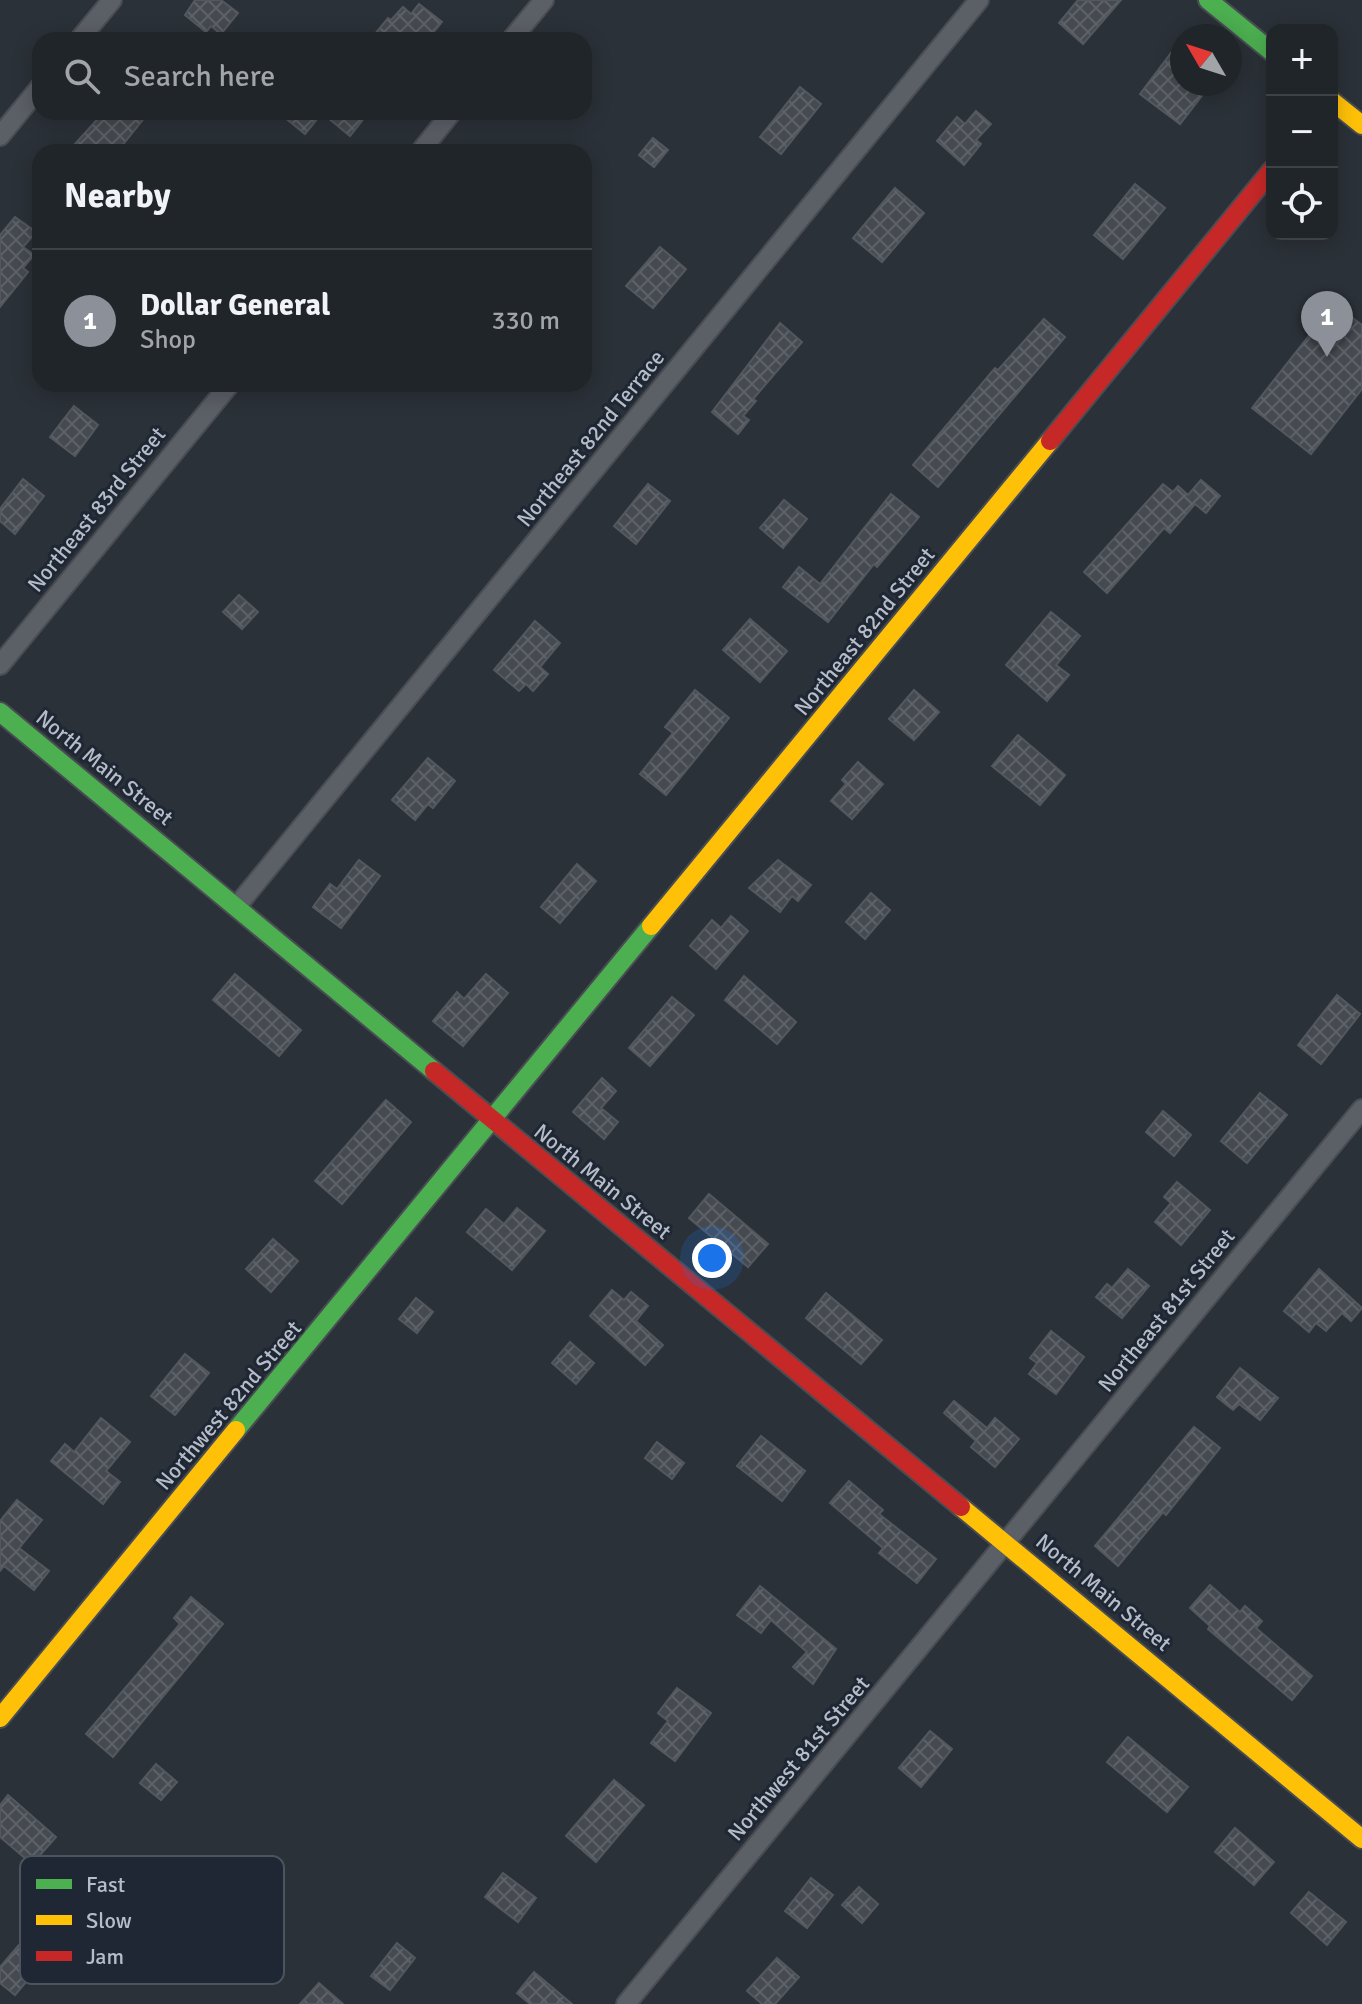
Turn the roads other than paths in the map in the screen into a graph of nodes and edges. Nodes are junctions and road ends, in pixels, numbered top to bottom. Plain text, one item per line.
1 (112, 0) edge
2 (544, 0) edge
3 (979, 0) edge
4 (1208, 0) edge
5 (86, 32) edge
6 (518, 32) edge
7 (1266, 47) edge
8 (32, 97) edge
9 (1338, 106) edge
10 (446, 120) edge
11 (1362, 125) edge
12 (0, 136) edge
13 (426, 144) edge
14 (1266, 177) edge
15 (223, 392) edge
16 (0, 665) edge
17 (0, 712) edge
18 (237, 906) junction
19 (1362, 1109) edge
20 (493, 1122) junction
21 (1007, 1542) junction
22 (0, 1718) edge
23 (1362, 1839) edge
24 (626, 2004) edge

1 - 5 street
2 - 6 street
3 - 18 street, Northeast 82nd Terrace
4 - 7 street
8 - 12 street
9 - 11 street
10 - 13 street
14 - 20 street, Northeast 82nd Street
15 - 16 street, Northeast 83rd Street
17 - 18 street, North Main Street
18 - 20 street, North Main Street
19 - 21 street, Northeast 81st Street
20 - 21 street, North Main Street
20 - 22 street, Northwest 82nd Street
21 - 23 street, North Main Street
21 - 24 street, Northwest 81st Street

